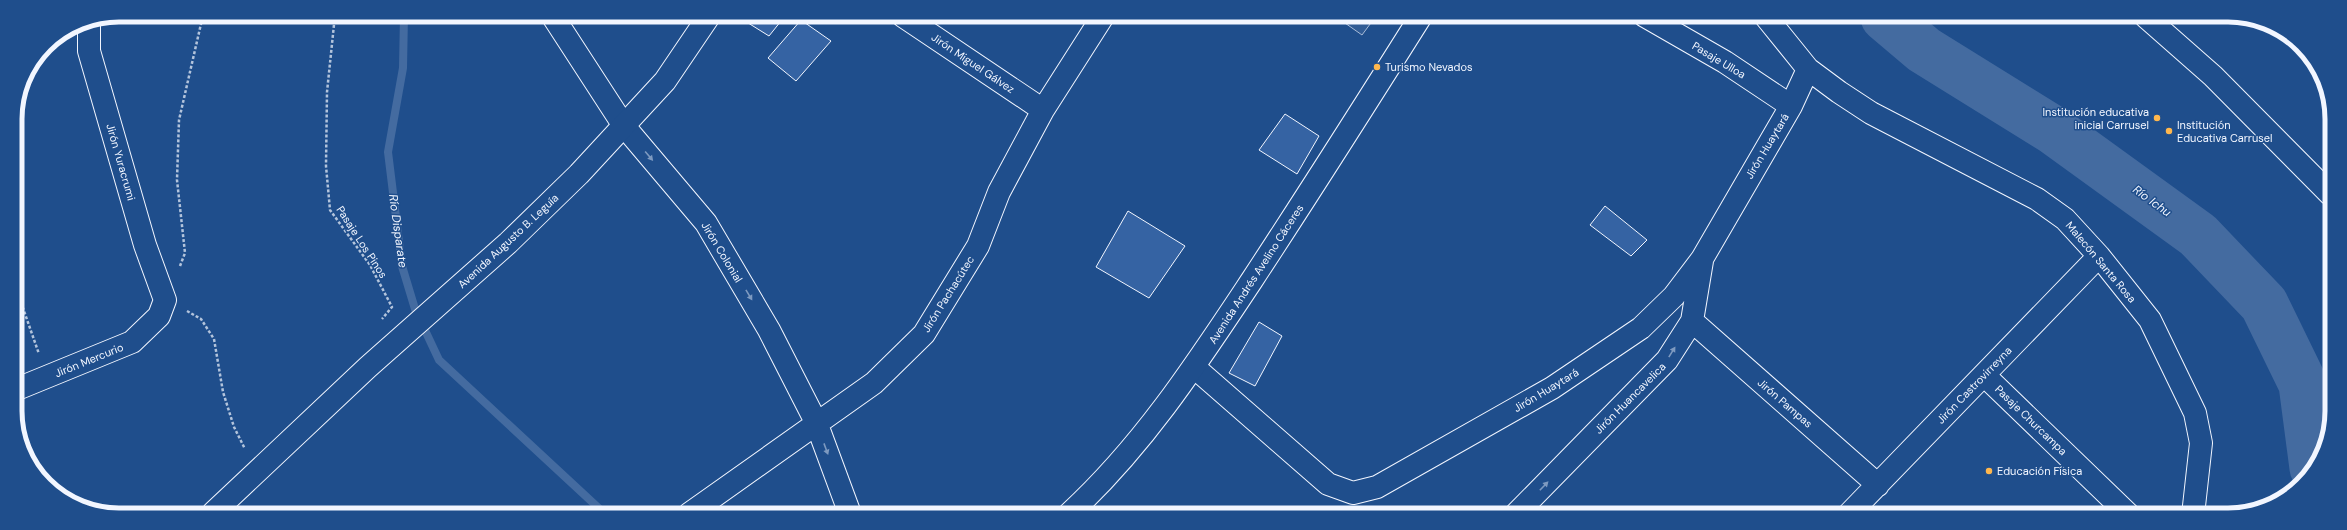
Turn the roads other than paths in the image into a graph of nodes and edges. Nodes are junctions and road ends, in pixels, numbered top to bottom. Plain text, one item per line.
1 (557, 22) edge
2 (705, 22) edge
3 (912, 22) edge
4 (1099, 22) edge
5 (1417, 22) edge
6 (1655, 22) edge
7 (1771, 22) edge
8 (2152, 22) edge
9 (89, 27) edge
10 (1808, 69) junction
11 (1791, 106) junction
12 (1043, 110) junction
13 (624, 126) junction
14 (2325, 189) edge
15 (2099, 256) junction
16 (1702, 259) junction
17 (165, 300) joint
18 (1692, 321) junction
19 (1194, 367) junction
20 (1984, 375) junction
21 (22, 387) edge
22 (816, 422) junction
23 (1878, 485) junction
24 (218, 508) edge
25 (697, 508) edge
26 (848, 508) edge
27 (1076, 508) edge
28 (1522, 508) edge
29 (1855, 508) edge
30 (2122, 508) edge
31 (2194, 508) edge

1 - 13 main road, Jirón Colonial
2 - 13 main road, Avenida Augusto B. Leguía
3 - 12 main road, Jirón Miguel Gálvez
4 - 12 main road, Jirón Pachacútec
5 - 19 main road, Avenida Andrés Avelino Cáceres
6 - 11 main road, Pasaje Ulloa
7 - 10 main road, Malecón Santa Rosa
8 - 14 main road
9 - 17 main road, Jirón Yuracrumi
10 - 11 main road, Jirón Huaytará
10 - 15 main road, Malecón Santa Rosa
11 - 16 main road, Jirón Huaytará
12 - 22 main road, Jirón Pachacútec
13 -> 22 main road, Jirón Colonial
13 - 24 main road, Avenida Augusto B. Leguía
15 - 20 main road, Jirón Castrovirreyna
15 - 31 main road, Malecón Santa Rosa
16 - 18 main road, Jirón Huancavelica
16 - 19 main road, Jirón Huaytará
17 - 21 main road, Jirón Mercurio
18 - 23 main road, Jirón Pampas
28 -> 18 main road, Jirón Huancavelica
19 - 27 main road, Avenida Andrés Avelino Cáceres
20 - 23 main road, Jirón Castrovirreyna
20 - 30 main road, Pasaje Churcampa
22 - 25 main road, Jirón Pachacútec
22 -> 26 main road, Jirón Colonial
23 - 29 main road, Jirón Castrovirreyna

